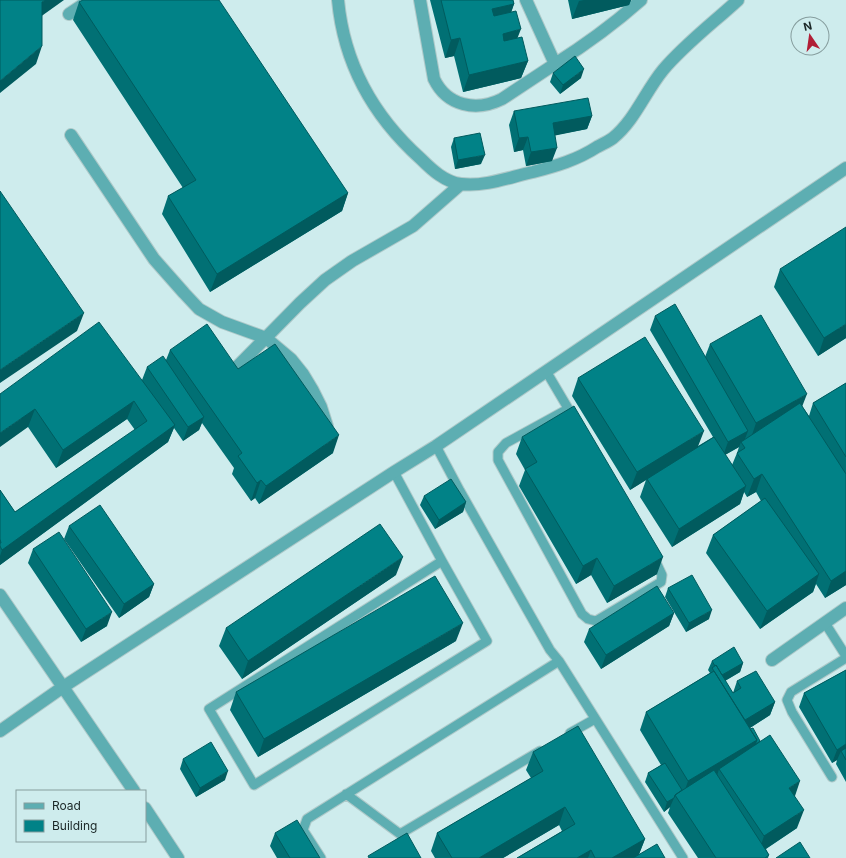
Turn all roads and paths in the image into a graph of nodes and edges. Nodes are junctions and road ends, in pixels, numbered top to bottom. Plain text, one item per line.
1 (90, 0) edge
2 (338, 0) edge
3 (420, 0) edge
4 (526, 0) edge
5 (641, 0) edge
6 (738, 0) edge
7 (69, 14) dead end
8 (555, 64) junction
9 (71, 135) dead end
10 (846, 168) edge
11 (461, 184) junction
12 (266, 338) junction
13 (546, 371) junction
14 (232, 372) edge
15 (568, 409) junction
16 (327, 427) edge
17 (580, 429) edge
18 (436, 446) junction
19 (394, 472) junction
20 (651, 553) edge
21 (442, 561) junction
22 (0, 595) edge
23 (846, 608) edge
24 (826, 623) junction
25 (846, 657) edge
26 (772, 660) dead end
27 (559, 661) junction
28 (63, 687) junction
29 (595, 719) junction
30 (0, 731) edge
31 (561, 739) edge
32 (548, 747) edge
33 (832, 777) dead end
34 (133, 790) edge
35 (346, 794) junction
36 (146, 810) edge
37 (178, 858) edge
38 (321, 858) edge
39 (683, 858) edge

1 - 7 street
2 - 11 street
3 - 8 street
4 - 8 street
5 - 8 street
6 - 11 street
9 - 12 street
10 - 13 street
11 - 12 street
12 - 14 street
12 - 16 street
13 - 15 lane
13 - 18 street
15 - 17 lane
15 - 20 lane
18 - 19 street
18 - 27 lane
19 - 21 lane
19 - 28 street
21 - 21 lane
22 - 28 street
23 - 24 street
24 - 25 lane
24 - 26 street
25 - 33 lane
27 - 29 lane
27 - 35 lane
28 - 30 street
28 - 34 street
29 - 31 lane
29 - 39 lane
32 - 35 lane
35 - 38 lane
36 - 37 street

